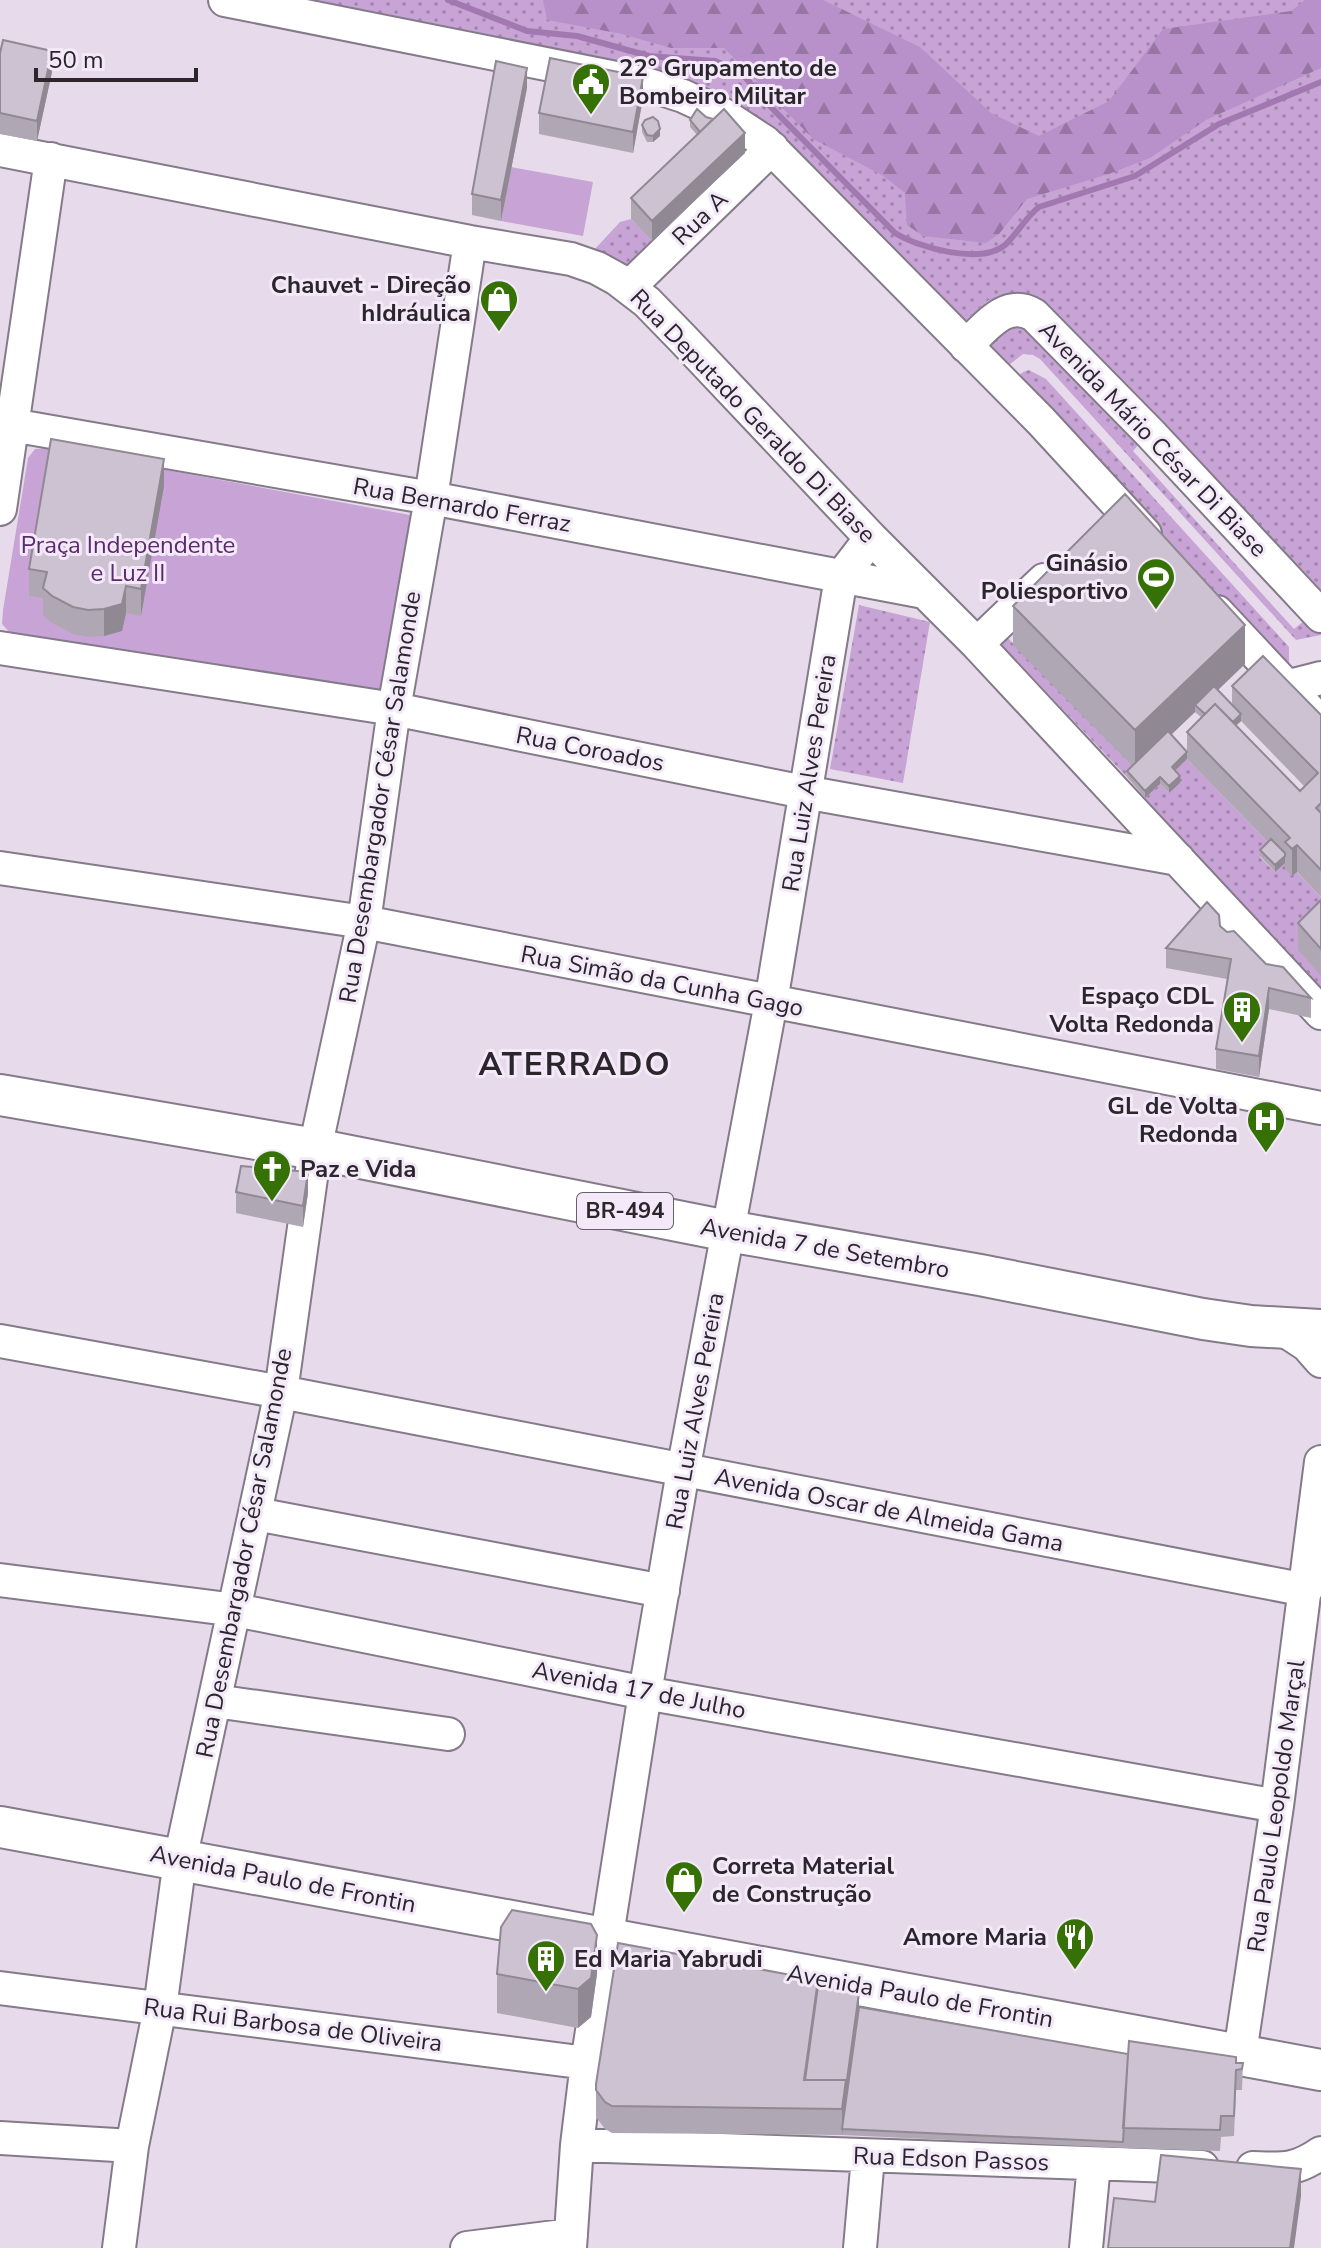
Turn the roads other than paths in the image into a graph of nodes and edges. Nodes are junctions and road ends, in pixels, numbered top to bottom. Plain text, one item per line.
1 (225, 0) edge
2 (772, 148) junction
3 (0, 150) edge
4 (51, 159) junction
5 (470, 242) junction
6 (629, 287) junction
7 (966, 346) junction
8 (6, 424) edge
9 (431, 498) junction
10 (0, 509) edge
11 (871, 538) junction
12 (1161, 552) edge
13 (1061, 564) edge
14 (841, 577) junction
15 (1193, 586) edge
16 (924, 592) junction
17 (1321, 616) edge
18 (977, 644) junction
19 (0, 648) edge
20 (1321, 678) edge
21 (1286, 687) junction
22 (394, 709) junction
23 (1321, 723) edge
24 (804, 792) junction
25 (1178, 859) junction
26 (0, 868) edge
27 (364, 922) junction
28 (771, 1002) junction
29 (1321, 1013) edge
30 (0, 1095) edge
31 (1321, 1108) edge
32 (315, 1149) junction
33 (728, 1231) junction
34 (1266, 1327) junction
35 (1321, 1330) edge
36 (0, 1341) edge
37 (1321, 1361) edge
38 (281, 1392) junction
39 (1321, 1462) edge
40 (683, 1471) junction
41 (256, 1514) junction
42 (0, 1580) edge
43 (1306, 1590) junction
44 (663, 1591) junction
45 (236, 1610) junction
46 (645, 1693) junction
47 (215, 1701) junction
48 (448, 1734) dead end
49 (1277, 1806) junction
50 (0, 1827) edge
51 (180, 1860) junction
52 (605, 1939) junction
53 (0, 1988) edge
54 (160, 2008) junction
55 (1240, 2053) junction
56 (587, 2063) junction
57 (1319, 2072) edge
58 (0, 2138) edge
59 (577, 2145) junction
60 (132, 2146) junction
61 (1321, 2153) edge
62 (868, 2157) junction
63 (1094, 2164) junction
64 (571, 2242) edge
65 (119, 2248) edge
66 (467, 2248) edge
67 (860, 2248) edge
68 (1086, 2248) edge

1 - 2 street
2 - 6 street, Rua A
2 - 7 street
3 - 4 street, Rua Deputado Geraldo Di Biase
4 - 5 street, Rua Deputado Geraldo Di Biase
4 - 8 street
5 - 6 street, Rua Deputado Geraldo Di Biase
5 - 9 street, Rua Desembargador César Salamonde
6 - 11 street, Rua Deputado Geraldo Di Biase
7 - 12 street
7 - 17 street, Avenida Mário César Di Biase
8 - 9 street, Rua Bernardo Ferraz
8 - 10 street
9 - 14 street, Rua Bernardo Ferraz
9 - 22 street, Rua Desembargador César Salamonde
11 - 14 street
11 - 16 street, Rua Deputado Geraldo Di Biase
13 - 18 street
14 - 16 street, Rua Bernardo Ferraz
14 - 24 street, Rua Luiz Alves Pereira
15 - 21 street
16 - 18 street, Rua Deputado Geraldo Di Biase
18 - 25 street, Rua Deputado Geraldo Di Biase
19 - 22 street, Rua Coroados
20 - 21 street
21 - 23 street
22 - 24 street, Rua Coroados
22 - 27 street, Rua Desembargador César Salamonde
24 - 25 street, Rua Coroados
24 - 28 street, Rua Luiz Alves Pereira
25 - 29 street, Rua Deputado Geraldo Di Biase
26 - 27 street, Rua Simão da Cunha Gago
27 - 28 street, Rua Simão da Cunha Gago
27 - 32 street, Rua Desembargador César Salamonde
28 - 31 street, Rua Simão da Cunha Gago
28 - 33 street, Rua Luiz Alves Pereira
30 - 32 main road, Avenida 7 de Setembro / BR-494
32 - 33 main road, Avenida 7 de Setembro / BR-494
32 - 38 street, Rua Desembargador César Salamonde
33 - 34 main road, Avenida 7 de Setembro / BR-494
33 - 40 street, Rua Luiz Alves Pereira
34 - 35 main road, Avenida 7 de Setembro
34 - 37 street
36 - 38 street, Avenida Oscar de Almeida Gama
38 - 40 street, Avenida Oscar de Almeida Gama
38 - 41 street, Rua Desembargador César Salamonde
39 - 43 street, Rua Paulo Leopoldo Marçal
40 - 43 street, Avenida Oscar de Almeida Gama
40 - 44 street, Rua Luiz Alves Pereira
41 - 44 street
41 - 45 street, Rua Desembargador César Salamonde
42 - 45 street, Avenida 17 de Julho
43 - 49 street, Rua Paulo Leopoldo Marçal
44 - 46 street, Rua Luiz Alves Pereira
45 - 46 street, Avenida 17 de Julho
45 - 47 street, Rua Desembargador César Salamonde
46 - 49 street, Avenida 17 de Julho
46 - 52 street, Rua Luiz Alves Pereira
47 - 48 street
47 - 51 street, Rua Desembargador César Salamonde
49 - 55 street, Rua Paulo Leopoldo Marçal
50 - 51 main road, Avenida Paulo de Frontin
51 - 52 main road, Avenida Paulo de Frontin
51 - 54 street, Rua Desembargador César Salamonde
52 - 55 main road, Avenida Paulo de Frontin
52 - 56 street, Rua Luiz Alves Pereira
53 - 54 street, Rua Rui Barbosa de Oliveira
54 - 56 street, Rua Rui Barbosa de Oliveira
54 - 60 street, Rua Desembargador César Salamonde
55 - 57 main road, Avenida Paulo de Frontin
56 - 59 street, Rua Luiz Alves Pereira
58 - 60 street
59 - 62 street, Rua Edson Passos
59 - 64 street, Rua Luiz Alves Pereira
60 - 65 street, Rua Desembargador César Salamonde
61 - 63 street, Rua Edson Passos
62 - 63 street, Rua Edson Passos
62 - 67 street
63 - 68 street
64 - 66 street

